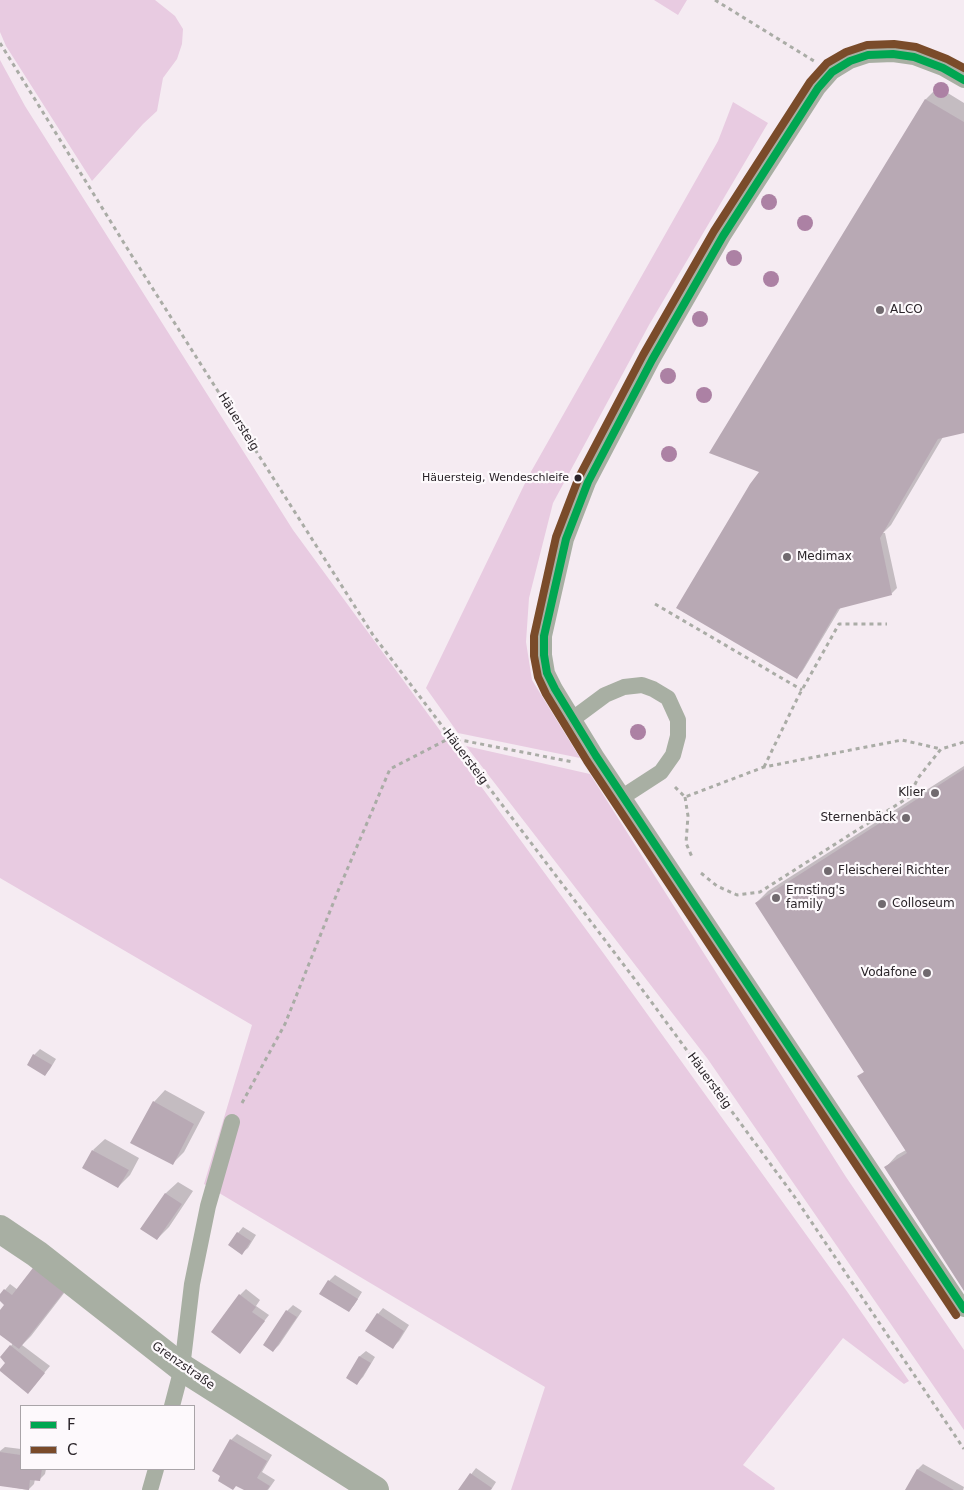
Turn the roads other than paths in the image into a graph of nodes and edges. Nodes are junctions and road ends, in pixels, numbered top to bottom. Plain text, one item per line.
1 (964, 80) edge
2 (574, 718) junction
3 (624, 796) junction
4 (232, 1122) road end
5 (0, 1229) edge
6 (964, 1308) edge
7 (182, 1368) junction
8 (172, 1405) edge
9 (156, 1470) edge
10 (150, 1490) edge
11 (374, 1490) edge

1 - 2 lane
2 - 3 lane
2 - 3 lane
3 - 6 lane
4 - 7 lane
5 - 7 street, Grenzstraße
7 - 8 lane
7 - 11 street, Grenzstraße
9 - 10 lane

